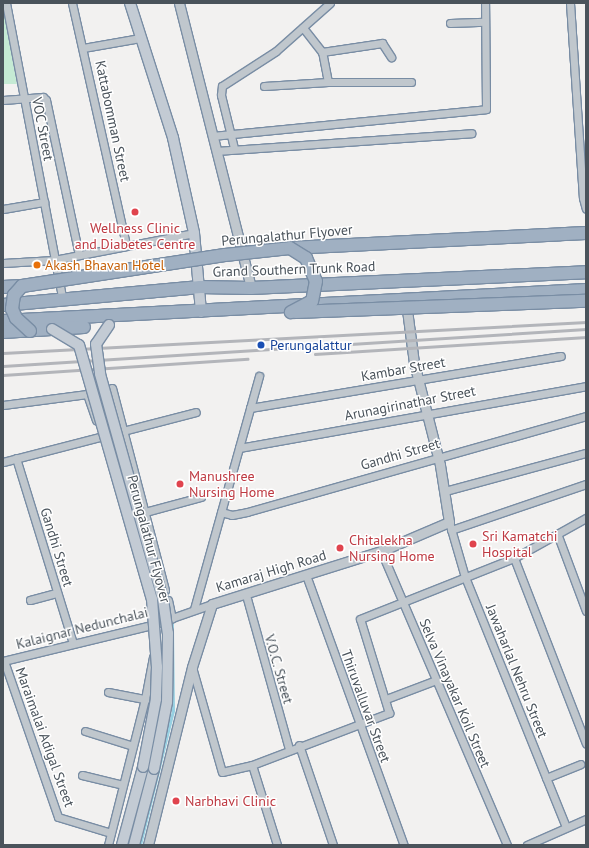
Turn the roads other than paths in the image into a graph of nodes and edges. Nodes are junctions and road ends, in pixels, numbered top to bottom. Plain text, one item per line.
1 (6, 3) edge
2 (72, 3) edge
3 (130, 3) edge
4 (179, 3) edge
5 (330, 3) edge
6 (485, 3) edge
7 (570, 3) edge
8 (486, 22) junction
9 (450, 23) dead end
10 (303, 28) junction
11 (140, 38) junction
12 (83, 48) junction
13 (322, 52) junction
14 (391, 57) dead end
15 (328, 82) junction
16 (411, 82) dead end
17 (264, 86) dead end
18 (25, 99) junction
19 (3, 100) edge
20 (231, 132) junction
21 (472, 133) dead end
22 (212, 136) junction
23 (234, 148) junction
24 (216, 151) junction
25 (44, 202) junction
26 (3, 209) edge
27 (586, 209) edge
28 (581, 232) edge
29 (194, 233) junction
30 (126, 245) junction
31 (290, 248) junction
32 (79, 255) junction
33 (54, 260) junction
34 (3, 263) edge
35 (586, 272) edge
36 (22, 286) junction
37 (3, 287) edge
38 (200, 287) junction
39 (251, 288) junction
40 (586, 290) edge
41 (405, 300) junction
42 (63, 301) junction
43 (586, 301) edge
44 (3, 305) edge
45 (201, 312) junction
46 (291, 312) junction
47 (3, 322) edge
48 (109, 325) junction
49 (52, 329) junction
50 (30, 331) junction
51 (3, 332) edge
52 (561, 356) dead end
53 (259, 376) dead end
54 (418, 379) junction
55 (586, 386) edge
56 (112, 388) dead end
57 (3, 405) edge
58 (250, 408) junction
59 (196, 412) dead end
60 (426, 413) junction
61 (586, 416) edge
62 (121, 431) junction
63 (101, 436) junction
64 (239, 448) junction
65 (586, 453) edge
66 (438, 457) junction
67 (16, 458) junction
68 (3, 462) edge
69 (586, 484) edge
70 (445, 491) junction
71 (201, 497) dead end
72 (145, 512) junction
73 (221, 512) junction
74 (586, 518) edge
75 (450, 526) junction
76 (558, 536) junction
77 (381, 551) junction
78 (514, 558) junction
79 (306, 575) junction
80 (465, 577) junction
81 (58, 593) junction
82 (246, 596) junction
83 (30, 600) dead end
84 (402, 602) junction
85 (212, 604) junction
86 (194, 609) junction
87 (586, 611) edge
88 (172, 619) junction
89 (152, 625) junction
90 (73, 643) junction
91 (4, 661) edge
92 (192, 667) junction
93 (436, 680) junction
94 (108, 692) dead end
95 (146, 699) junction
96 (386, 699) junction
97 (359, 724) junction
98 (85, 731) dead end
99 (586, 744) edge
100 (298, 745) junction
101 (133, 746) junction
102 (289, 749) junction
103 (580, 764) dead end
104 (252, 765) junction
105 (82, 775) dead end
106 (546, 778) junction
107 (123, 785) junction
108 (586, 819) edge
109 (566, 827) junction
110 (110, 833) junction
111 (108, 845) edge
112 (122, 845) edge
113 (134, 845) edge
114 (148, 845) edge
115 (277, 845) edge
116 (333, 845) edge
117 (404, 845) edge
118 (507, 845) edge
119 (527, 845) edge

1 - 18 street, VOC Street
2 - 12 street, Kattabomman Street
3 - 11 main road
4 - 22 street
5 - 10 street
6 - 8 street
7 - 27 street
8 - 9 street
8 - 20 street
10 - 13 street
10 - 20 street
11 - 12 street
11 - 29 main road
12 - 30 street, Kattabomman Street
13 - 14 street
13 - 15 street
15 - 16 street
15 - 17 street
18 - 19 street
18 - 25 street, VOC Street
18 - 32 street
20 - 22 street
20 - 23 street
21 - 23 street
22 - 24 street
23 - 24 street
24 - 39 street
25 - 26 street
25 - 33 street, VOC Street
28 - 31 highway, Perungalathur Flyover
29 - 30 street
29 - 38 main road
30 - 32 street
31 - 36 highway, Perungalathur Flyover, bridge
31 - 46 highway, bridge
32 - 33 street
33 - 34 street
33 - 42 street, VOC Street
35 - 39 highway, Grand Southern Trunk Road
36 - 37 highway, Perungalathur Flyover
36 - 50 highway, bridge
38 - 39 highway, Grand Southern Trunk Road
38 - 42 highway, Grand Southern Trunk Road
38 - 45 main road
40 - 41 highway
41 - 45 highway
41 - 54 street
42 - 44 highway, Grand Southern Trunk Road
43 - 46 highway, bridge
45 - 47 highway
46 - 48 highway
48 - 49 highway
48 - 113 main road, Perungalathur Flyover, bridge
49 - 50 highway
49 - 112 main road, Perungalathur Flyover, bridge
50 - 51 highway
52 - 54 street, Kambar Street
53 - 58 street
54 - 58 street, Kambar Street
54 - 60 street
55 - 60 street, Arunagirinathar Street
56 - 62 street
57 - 63 street
58 - 64 street
59 - 62 street
60 - 64 street, Arunagirinathar Street
60 - 66 street
61 - 66 street, Gandhi Street
62 - 63 street
62 - 72 street
63 - 67 street
63 - 89 street
64 - 73 street
65 - 70 street
66 - 70 street
66 - 73 street, Gandhi Street
67 - 68 street
67 - 81 street, Gandhi Street
69 - 75 street
70 - 75 street
71 - 72 street
72 - 88 street
73 - 86 street
74 - 76 street
75 - 77 street, Kamaraj High Road
75 - 80 street, Jawaharlal Nehru Street
76 - 78 street
76 - 87 street
77 - 79 street, Kamaraj High Road
77 - 84 street, Selva Vinayakar Koil Street
78 - 80 street
78 - 99 street
79 - 82 street, Kamaraj High Road
79 - 97 street, Thiruvalluvar Street
80 - 84 street
80 - 106 street, Jawaharlal Nehru Street
81 - 83 street
81 - 90 street, Gandhi Street
82 - 85 street, Kamaraj High Road
82 - 102 street, V.O.C. Street
84 - 93 street, Selva Vinayakar Koil Street
84 - 96 street
85 - 86 street, Kalaignar Nedunchalai
85 - 92 street, Kamaraj High Road
86 - 88 street, Kalaignar Nedunchalai
88 - 89 street, Kalaignar Nedunchalai
89 - 90 street, Kalaignar Nedunchalai
89 - 95 street
90 - 91 street, Kalaignar Nedunchalai
91 - 110 street, Maraimalai Adigal Street
92 - 104 street
92 - 114 street, Kamaraj High Road
93 - 96 street
93 - 118 street, Selva Vinayakar Koil Street
94 - 95 street
95 - 101 street
96 - 97 street
97 - 100 street
97 - 117 street, Thiruvalluvar Street
98 - 101 street
100 - 102 street
100 - 116 street
101 - 107 street
102 - 104 street
103 - 106 street
104 - 115 street
105 - 107 street
106 - 109 street, Jawaharlal Nehru Street
107 - 110 street
108 - 109 street
109 - 119 street
110 - 111 street

